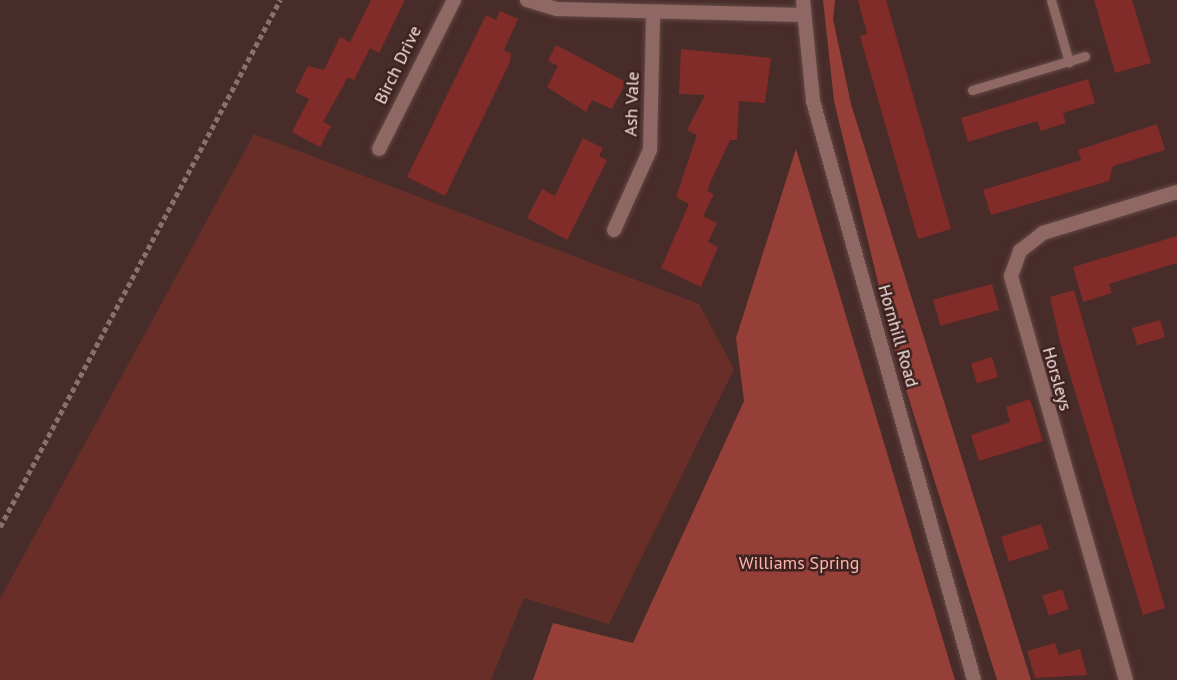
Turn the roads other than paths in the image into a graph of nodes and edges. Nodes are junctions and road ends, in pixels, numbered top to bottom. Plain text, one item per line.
1 (454, 0) edge
2 (527, 0) edge
3 (1051, 0) edge
4 (803, 7) edge
5 (653, 13) junction
6 (1085, 56) dead end
7 (1069, 62) junction
8 (972, 90) dead end
9 (379, 149) dead end
10 (1177, 192) edge
11 (614, 230) dead end
12 (974, 680) edge
13 (1126, 680) edge

1 - 9 street, Birch Drive
2 - 5 street
3 - 7 lane
4 - 5 street
4 - 12 street, Hornhill Road
5 - 11 street, Ash Vale
6 - 7 lane
7 - 8 lane
10 - 13 street, Horsleys

